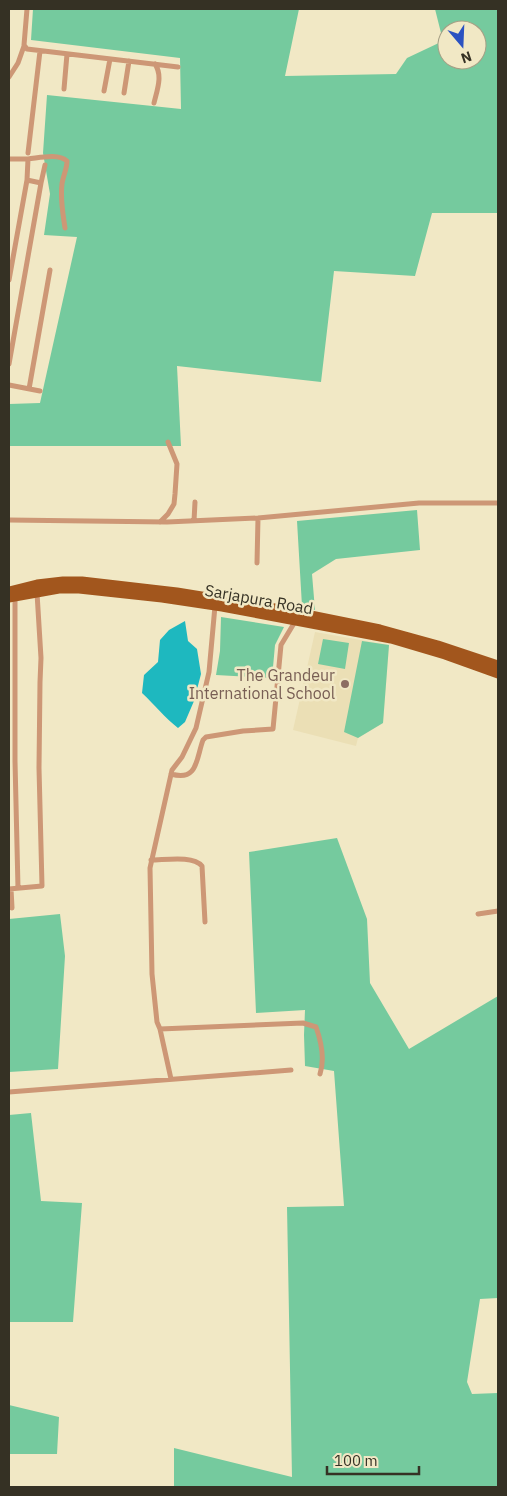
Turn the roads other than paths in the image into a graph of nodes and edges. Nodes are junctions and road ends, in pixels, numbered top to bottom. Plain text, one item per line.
1 (27, 9) edge
2 (24, 45) junction
3 (40, 51) junction
4 (68, 54) junction
5 (110, 59) junction
6 (129, 61) junction
7 (156, 64) junction
8 (178, 67) dead end
9 (9, 76) edge
10 (64, 89) dead end
11 (104, 91) dead end
12 (124, 93) dead end
13 (154, 103) dead end
14 (28, 156) junction
15 (9, 158) edge
16 (45, 164) dead end
17 (27, 180) junction
18 (41, 182) junction
19 (65, 228) dead end
20 (50, 270) dead end
21 (9, 280) edge
22 (9, 364) edge
23 (9, 385) edge
24 (29, 389) junction
25 (40, 391) dead end
26 (168, 442) dead end
27 (196, 502) dead end
28 (498, 503) edge
29 (258, 518) junction
30 (9, 520) edge
31 (194, 521) junction
32 (160, 522) junction
33 (257, 563) dead end
34 (37, 589) junction
35 (11, 595) edge
36 (215, 606) junction
37 (296, 617) junction
38 (498, 665) edge
39 (498, 674) edge
40 (12, 762) edge
41 (171, 774) junction
42 (151, 860) junction
43 (18, 888) junction
44 (10, 889) edge
45 (12, 908) dead end
46 (498, 911) edge
47 (478, 914) dead end
48 (205, 922) dead end
49 (160, 1029) junction
50 (291, 1070) dead end
51 (320, 1074) dead end
52 (171, 1079) junction
53 (9, 1092) edge

1 - 2 street
2 - 3 street
2 - 9 street
3 - 4 street
3 - 14 street
4 - 5 street
4 - 10 street
5 - 6 street
5 - 11 street
6 - 7 street
6 - 12 street
7 - 8 street
7 - 13 street
14 - 15 street
14 - 17 street
14 - 19 street
16 - 18 street
17 - 18 street
17 - 21 street
18 - 22 street
20 - 24 street
23 - 24 street
24 - 25 street
26 - 32 street
27 - 31 street
28 - 29 street
29 - 31 street
29 - 33 street
30 - 32 street
31 - 32 street
34 - 35 main road, Sarjapura Road
34 - 36 main road, Sarjapura Road
34 - 37 main road, Sarjapura Road
34 - 43 street
35 - 40 street
36 - 37 main road, Sarjapura Road
36 - 41 street
37 - 38 main road, Sarjapura Road
37 - 39 main road, Sarjapura Road
37 - 41 street
40 - 43 street
41 - 42 street
42 - 48 street
42 - 49 street
43 - 44 street
44 - 45 street
46 - 47 street
49 - 51 street
49 - 52 street
50 - 52 street
52 - 53 street

